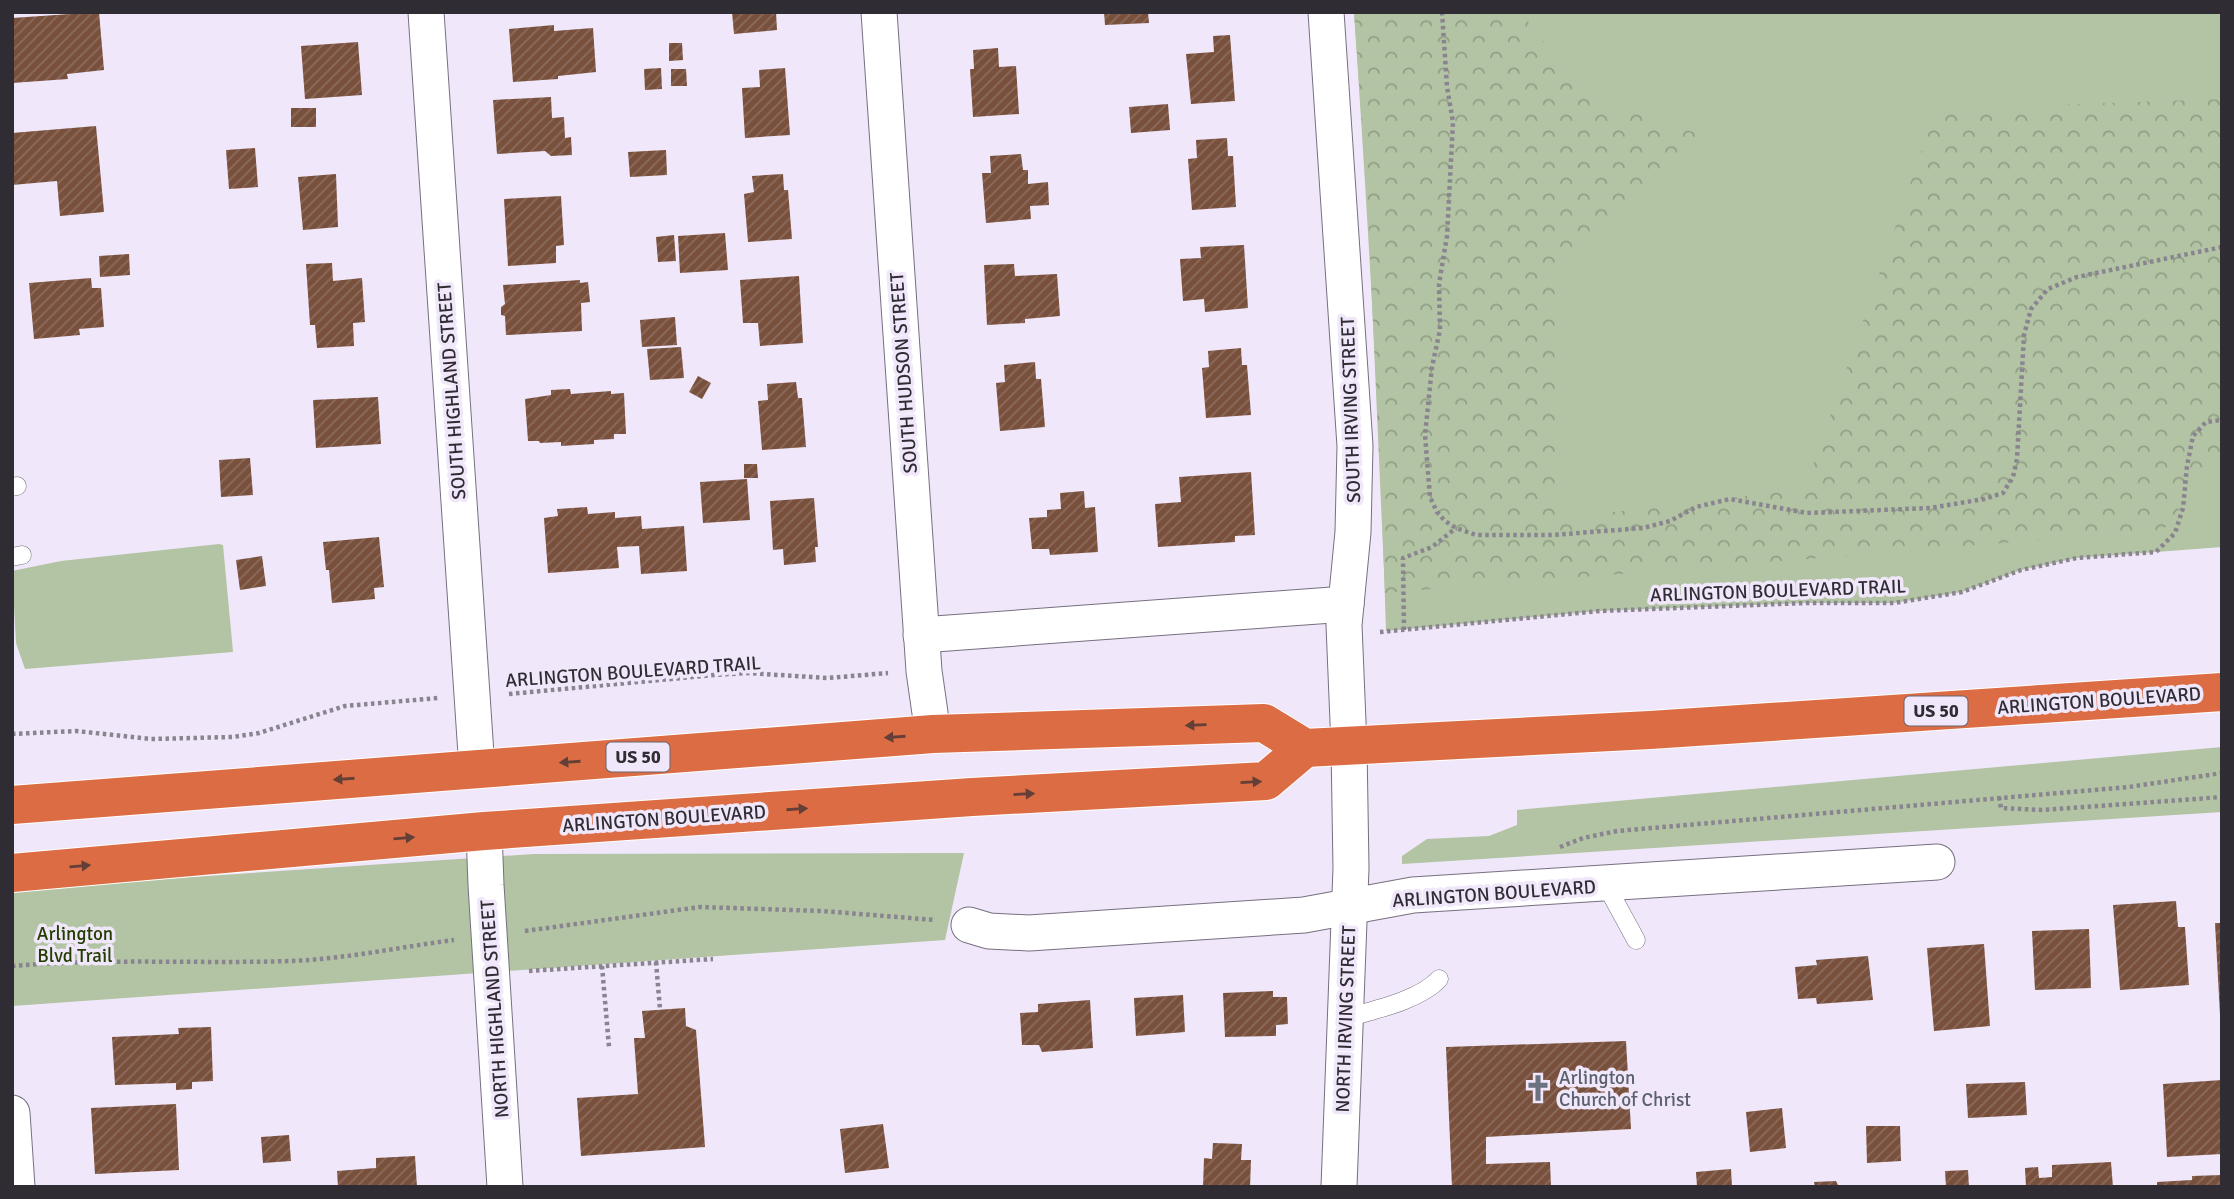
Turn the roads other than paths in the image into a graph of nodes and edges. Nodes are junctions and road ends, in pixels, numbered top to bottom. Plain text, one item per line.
1 (426, 12) edge
2 (879, 12) edge
3 (1326, 12) edge
4 (1346, 604) junction
5 (921, 635) junction
6 (2222, 692) edge
7 (933, 734) junction
8 (1349, 746) junction
9 (1305, 748) junction
10 (477, 769) junction
11 (12, 805) edge
12 (484, 831) junction
13 (1351, 850) joint
14 (1937, 862) dead end
15 (12, 873) edge
16 (1606, 885) junction
17 (1349, 906) junction
18 (969, 925) road end
19 (1636, 940) dead end
20 (1440, 979) dead end
21 (1346, 1017) junction
22 (12, 1114) edge
23 (17, 1187) edge
24 (505, 1187) edge
25 (1339, 1187) edge

1 - 10 street, SOUTH HIGHLAND STREET
2 - 5 street, SOUTH HUDSON STREET
3 - 4 street, SOUTH IRVING STREET
4 - 5 street
4 - 8 street, SOUTH IRVING STREET
5 - 7 street, SOUTH HUDSON STREET
6 - 8 highway, ARLINGTON BOULEVARD / US 50
9 -> 7 highway, US 50
7 -> 10 highway, US 50
8 - 9 highway, ARLINGTON BOULEVARD
8 - 13 street, SOUTH IRVING STREET
12 -> 9 highway, ARLINGTON BOULEVARD
10 -> 11 highway, US 50
15 -> 12 highway, ARLINGTON BOULEVARD
12 - 24 street, NORTH HIGHLAND STREET
13 - 17 street, NORTH IRVING STREET
14 - 16 street, ARLINGTON BOULEVARD
16 - 17 street, ARLINGTON BOULEVARD
16 - 19 lane
17 - 18 street, ARLINGTON BOULEVARD
17 - 21 street, NORTH IRVING STREET
20 - 21 lane
21 - 25 street, NORTH IRVING STREET
22 - 23 street

